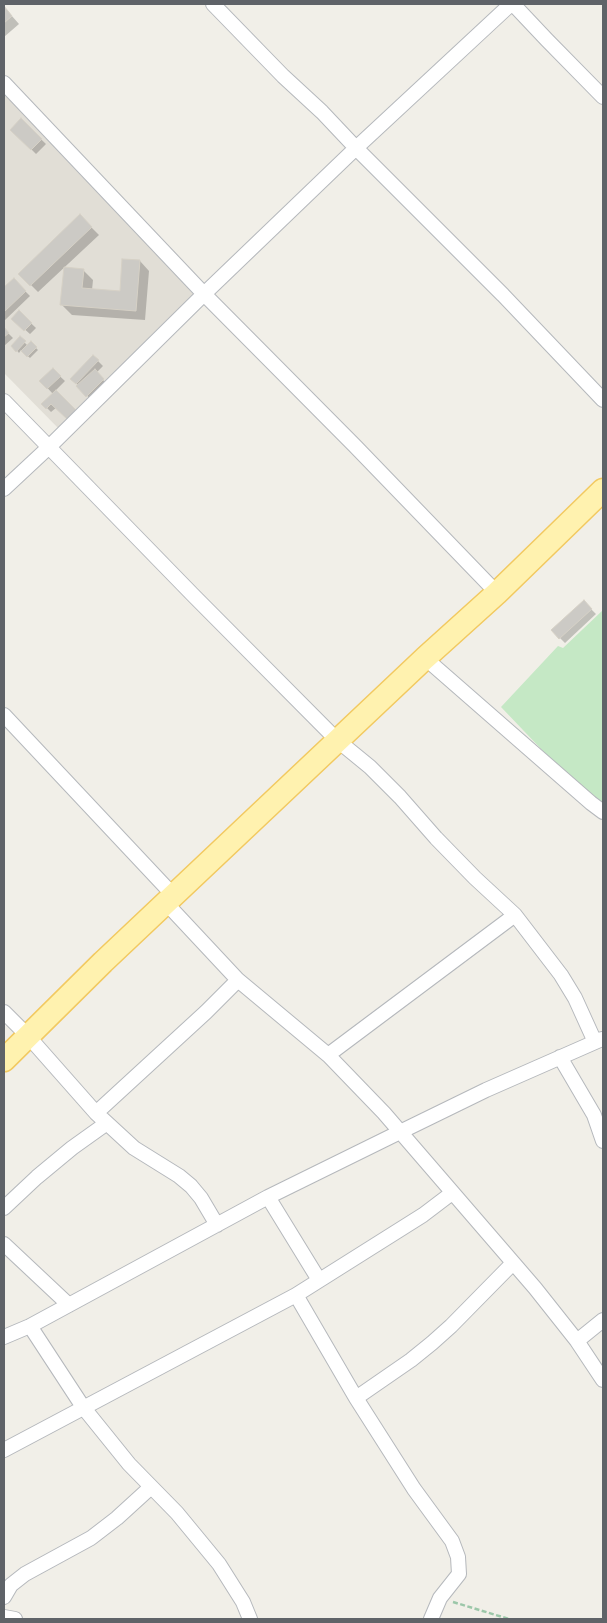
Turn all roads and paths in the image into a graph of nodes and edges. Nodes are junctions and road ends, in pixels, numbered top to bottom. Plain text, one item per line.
1 (214, 4) edge
2 (512, 4) edge
3 (4, 83) edge
4 (603, 97) edge
5 (356, 148) junction
6 (204, 294) junction
7 (603, 400) edge
8 (4, 401) edge
9 (49, 447) junction
10 (4, 489) edge
11 (603, 490) edge
12 (497, 593) junction
13 (425, 658) junction
14 (4, 715) edge
15 (337, 740) junction
16 (603, 812) edge
17 (170, 900) junction
18 (515, 915) junction
19 (238, 980) junction
20 (4, 1012) edge
21 (28, 1036) junction
22 (599, 1040) edge
23 (328, 1055) junction
24 (560, 1058) junction
25 (4, 1060) edge
26 (96, 1113) junction
27 (107, 1123) junction
28 (400, 1132) junction
29 (603, 1141) edge
30 (452, 1193) junction
31 (268, 1197) junction
32 (4, 1208) edge
33 (217, 1225) junction
34 (4, 1244) edge
35 (513, 1262) junction
36 (319, 1280) junction
37 (296, 1294) junction
38 (68, 1305) junction
39 (603, 1320) edge
40 (30, 1326) junction
41 (4, 1337) edge
42 (577, 1341) junction
43 (603, 1380) edge
44 (356, 1398) junction
45 (83, 1407) junction
46 (4, 1450) edge
47 (151, 1487) junction
48 (4, 1597) edge
49 (440, 1598) junction
50 (4, 1617) edge
51 (14, 1619) edge
52 (250, 1619) edge
53 (431, 1619) edge
54 (509, 1619) edge

1 - 5 street
2 - 4 street
2 - 5 street
3 - 6 street
5 - 6 street
5 - 7 street
6 - 9 street
6 - 12 street
8 - 9 street
9 - 10 street
9 - 15 street
11 - 12 main road
12 - 13 main road
13 - 15 main road
13 - 16 street
14 - 17 street
15 - 17 main road
15 - 18 street
17 - 19 street
17 - 21 main road
18 - 22 street
18 - 23 street
19 - 23 street
19 - 26 street
20 - 21 street
21 - 25 main road
21 - 26 street
22 - 24 street
23 - 28 street
24 - 28 street
24 - 29 street
26 - 27 street
27 - 32 street
27 - 33 street
28 - 30 street
28 - 31 street
30 - 35 street
30 - 36 street
31 - 33 street
31 - 36 street
33 - 38 street
34 - 38 street
35 - 42 street
35 - 44 street
36 - 37 street
37 - 44 street
37 - 45 street
38 - 40 street
39 - 42 street
40 - 41 street
40 - 45 street
42 - 43 street
44 - 49 street
45 - 46 street
45 - 47 street
47 - 48 street
47 - 52 street
49 - 53 street
49 - 54 path
50 - 51 street

